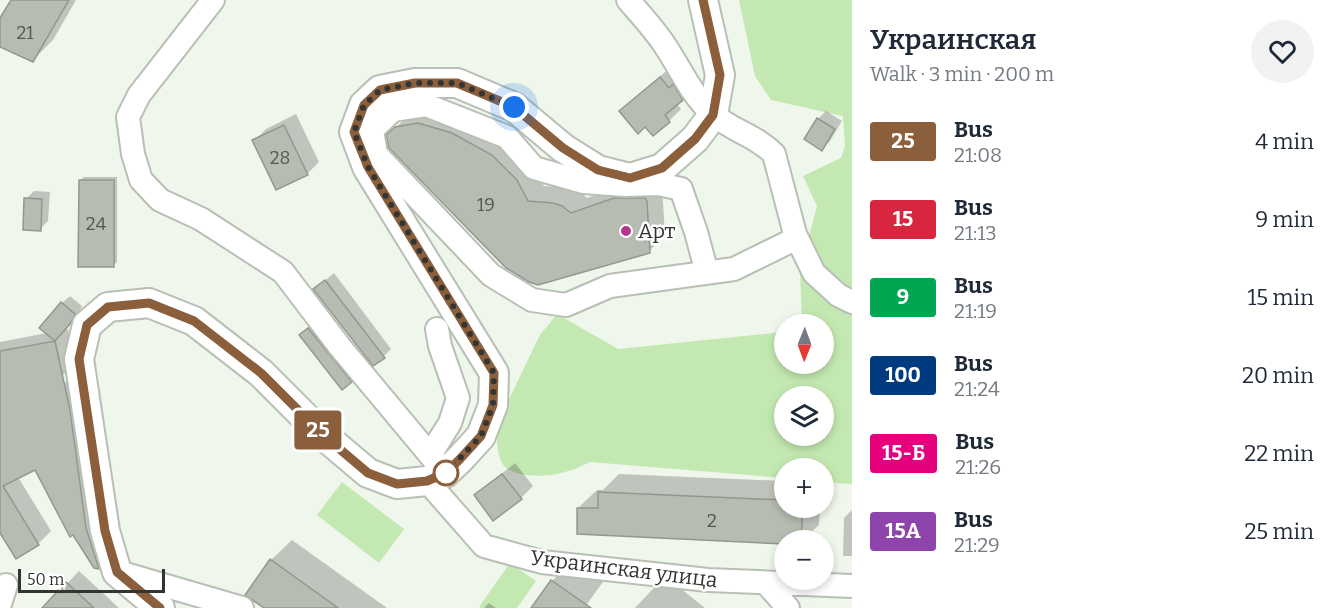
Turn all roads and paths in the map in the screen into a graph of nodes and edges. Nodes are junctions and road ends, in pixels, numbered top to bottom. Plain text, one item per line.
1 (213, 0) edge
2 (628, 0) edge
3 (703, 0) edge
4 (713, 115) junction
5 (797, 238) junction
6 (707, 273) junction
7 (852, 302) edge
8 (437, 329) dead end
9 (434, 469) junction
10 (117, 572) junction
11 (766, 583) junction
12 (852, 586) edge
13 (160, 608) edge
14 (242, 608) edge
15 (788, 608) edge

1 - 9 street, Украинская улица
2 - 4 street
3 - 4 main road
4 - 5 street
4 - 9 main road
5 - 6 street
5 - 7 street
6 - 6 street
8 - 9 street
9 - 10 main road
9 - 11 street, Украинская улица
10 - 13 main road
10 - 14 street
11 - 12 street, Украинская улица
11 - 15 street

